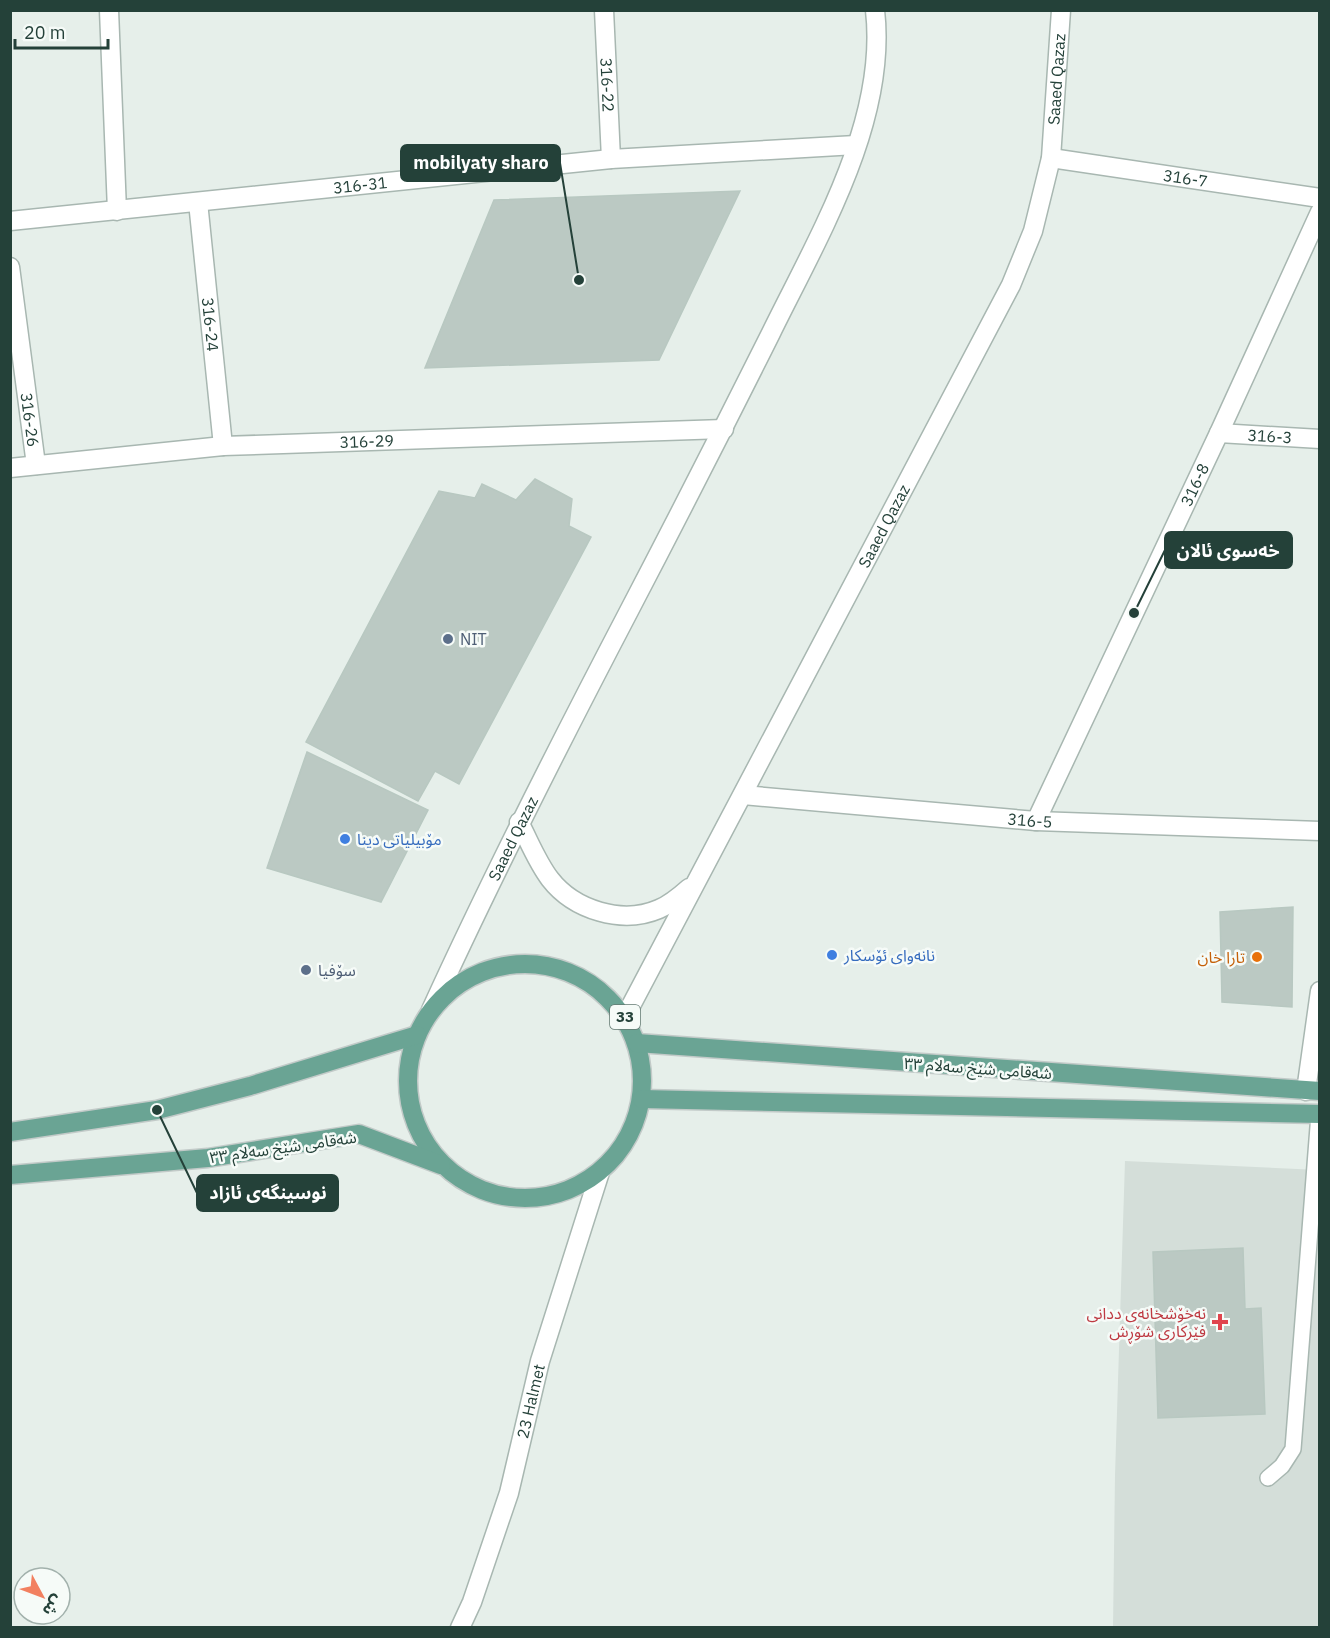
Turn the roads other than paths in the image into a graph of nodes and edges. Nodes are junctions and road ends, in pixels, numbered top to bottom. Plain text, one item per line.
1 (109, 10) edge
2 (604, 10) edge
3 (874, 10) edge
4 (1061, 10) edge
5 (856, 146) junction
6 (1051, 158) junction
7 (611, 159) junction
8 (1320, 198) edge
9 (198, 202) junction
10 (117, 211) junction
11 (1320, 212) edge
12 (10, 221) edge
13 (10, 267) edge
14 (724, 429) junction
15 (1219, 433) junction
16 (1320, 439) edge
17 (223, 446) junction
18 (36, 465) junction
19 (10, 468) edge
20 (742, 795) junction
21 (1036, 821) junction
22 (519, 822) junction
23 (1320, 831) edge
24 (697, 882) junction
25 (1320, 991) edge
26 (431, 1010) junction
27 (625, 1017) junction
28 (417, 1035) junction
29 (637, 1043) junction
30 (1313, 1091) edge
31 (642, 1099) junction
32 (1319, 1114) edge
33 (10, 1132) edge
34 (443, 1166) junction
35 (600, 1172) junction
36 (10, 1175) edge
37 (1268, 1478) dead end
38 (460, 1628) edge

1 - 10 street
2 - 7 street, 316-22
3 - 5 street, Saaed Qazaz
4 - 6 street, Saaed Qazaz
5 - 7 street, 316-31
5 - 14 street, Saaed Qazaz
6 - 8 street, 316-7
6 - 20 street, Saaed Qazaz
7 - 9 street, 316-31
9 - 10 street, 316-31
9 - 17 street, 316-24
10 - 12 street, 316-31
11 - 15 street, 316-8
13 - 18 street, 316-26
14 - 17 street, 316-29
14 - 22 street, Saaed Qazaz
15 - 16 street, 316-3
15 - 21 street, 316-8
17 - 18 street, 316-29
18 - 19 street, 316-29
20 - 21 street, 316-5
20 - 24 street, Saaed Qazaz
21 - 23 street, 316-5
22 - 24 street
22 - 26 street, Saaed Qazaz
24 - 27 street, Saaed Qazaz
25 - 30 street
26 - 27 main road, شەقامی شێخ سەلام ٣٣ / 33
26 - 28 main road, شەقامی شێخ سەلام ٣٣ / 33
27 - 29 main road, شەقامی شێخ سەلام ٣٣ / 33
28 - 33 main road
28 - 34 main road, شەقامی شێخ سەلام ٣٣ / 33
29 - 30 main road, شەقامی شێخ سەلام ٣٣ / 33
29 - 31 main road, شەقامی شێخ سەلام ٣٣ / 33
31 - 32 main road
31 - 35 main road, شەقامی شێخ سەلام ٣٣ / 33
32 - 37 lane
34 - 35 main road, شەقامی شێخ سەلام ٣٣ / 33
34 - 36 main road, شەقامی شێخ سەلام ٣٣ / 33
35 - 38 street, 23 Halmet

